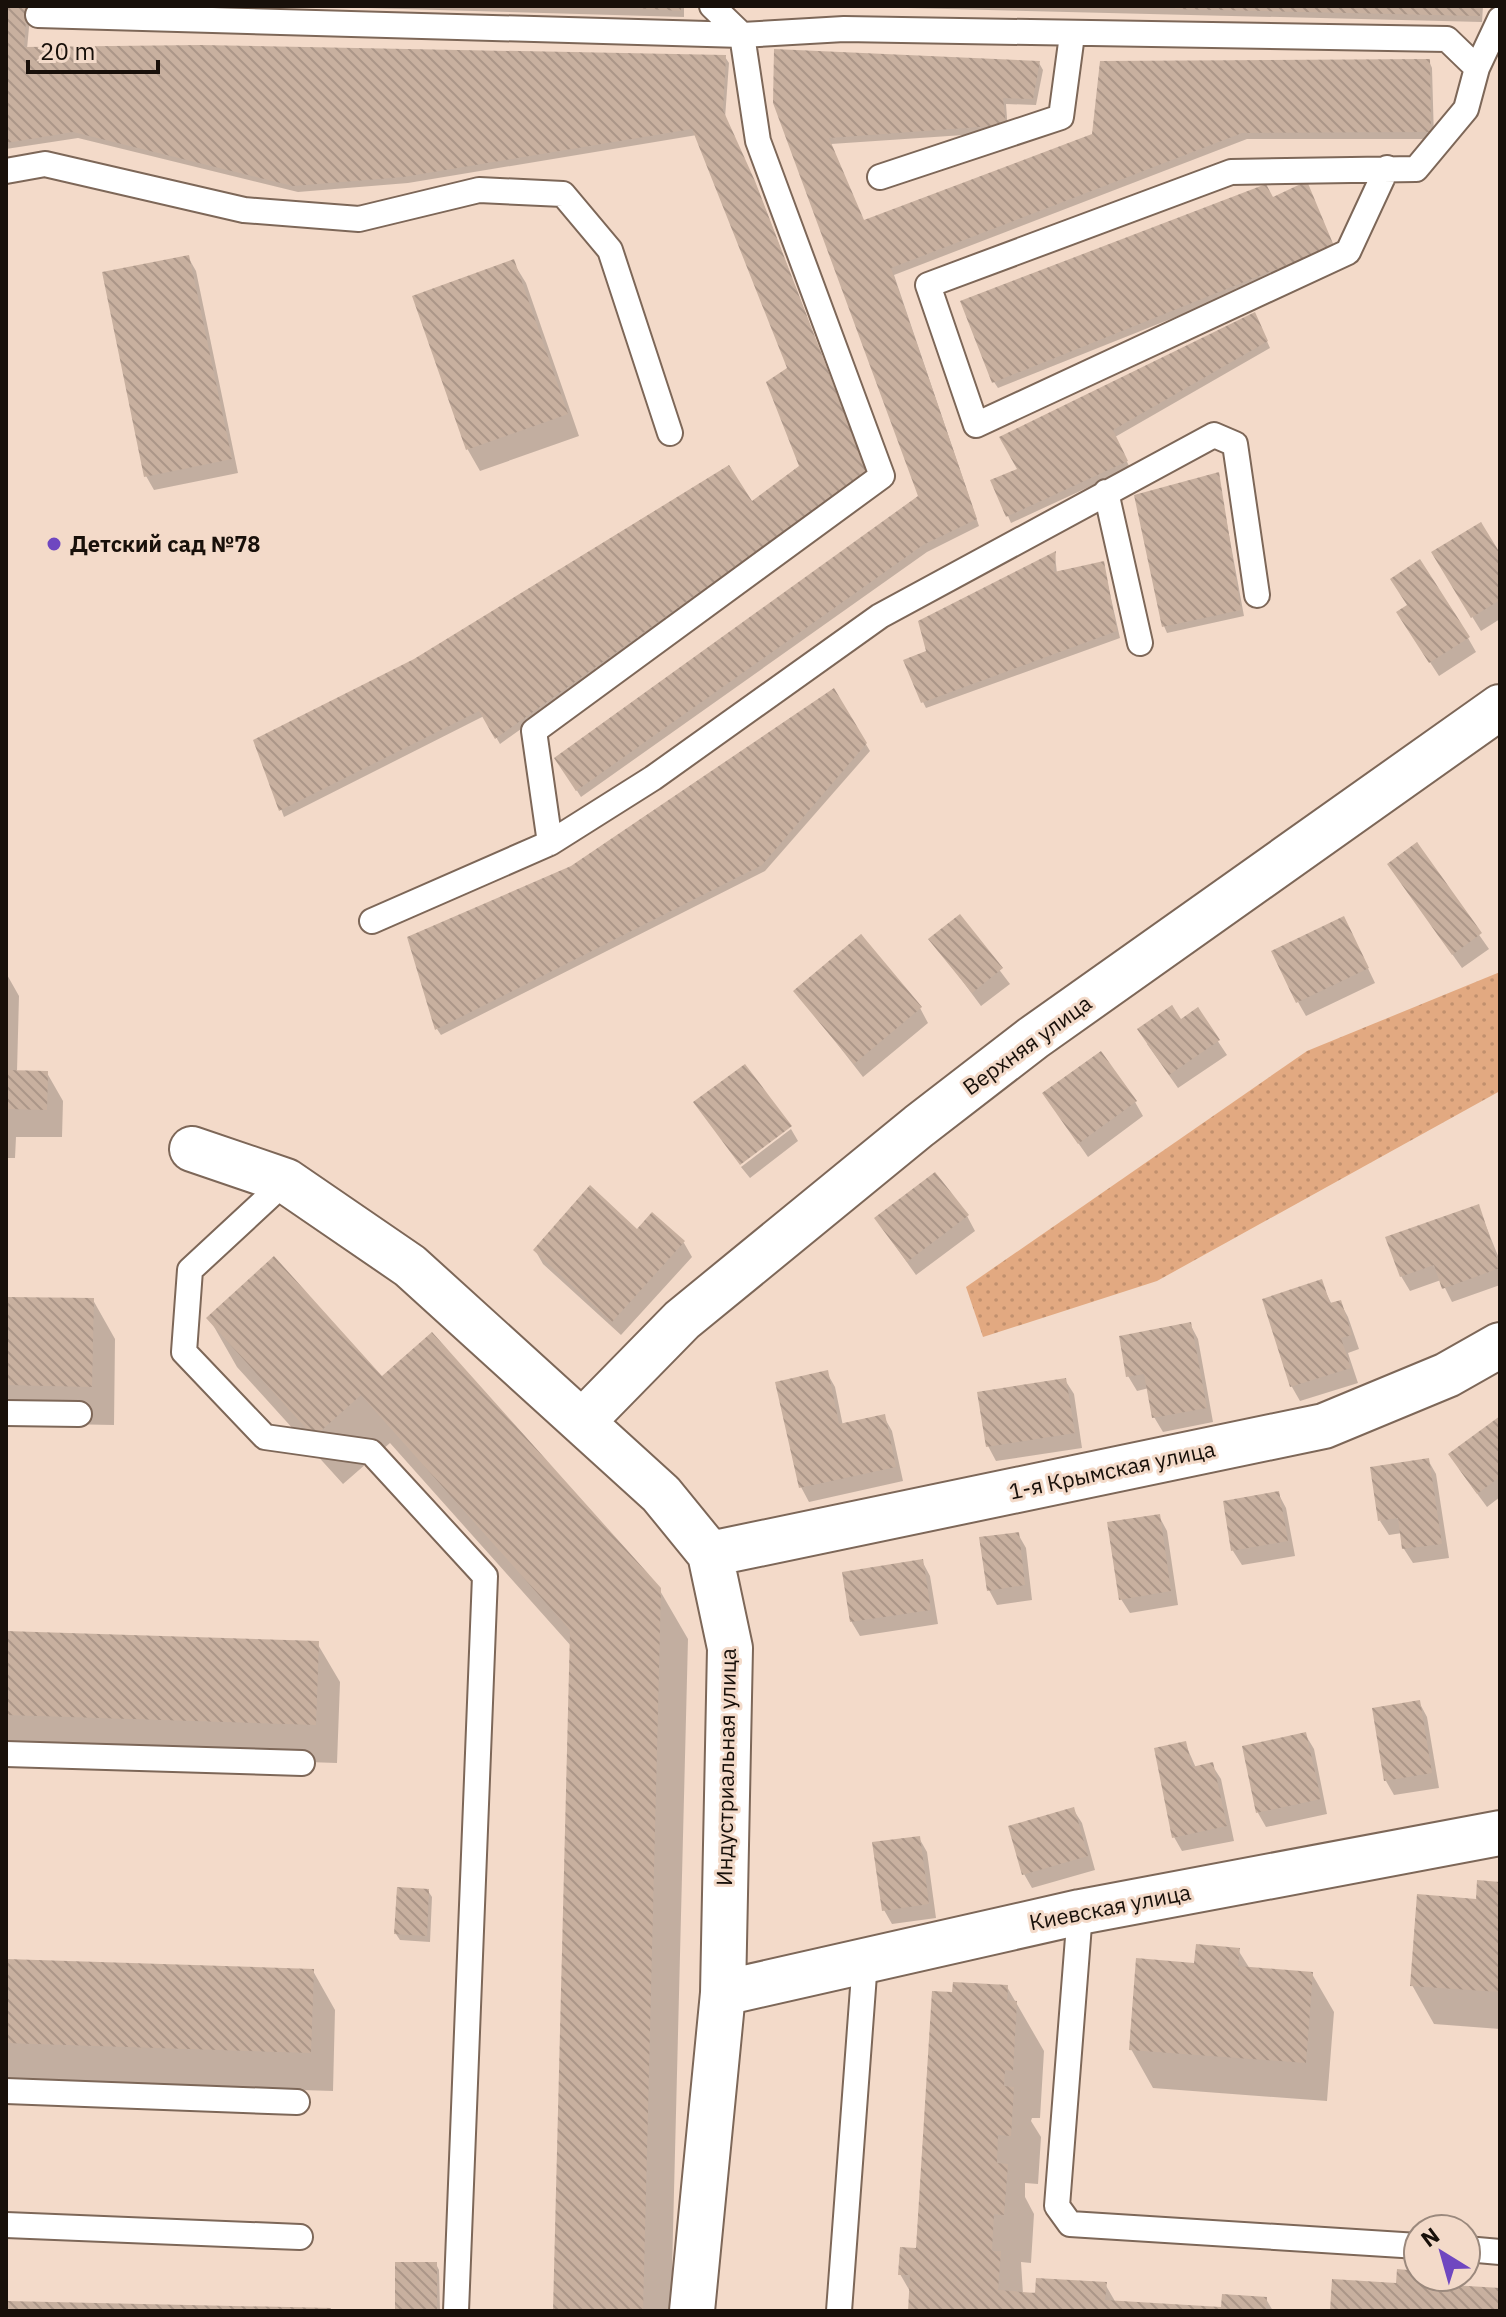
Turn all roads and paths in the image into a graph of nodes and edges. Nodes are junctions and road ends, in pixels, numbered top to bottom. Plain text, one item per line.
1 (712, 6) edge
2 (38, 15) dead end
3 (1500, 19) edge
4 (742, 35) junction
5 (1072, 35) junction
6 (1477, 68) junction
7 (1387, 168) junction
8 (6, 171) edge
9 (880, 177) dead end
10 (670, 433) dead end
11 (1106, 492) junction
12 (1257, 595) dead end
13 (1140, 643) dead end
14 (1500, 707) edge
15 (550, 843) junction
16 (372, 921) dead end
17 (192, 1149) dead end
18 (286, 1181) junction
19 (1500, 1345) edge
20 (6, 1413) edge
21 (79, 1414) dead end
22 (584, 1420) junction
23 (710, 1554) junction
24 (6, 1754) edge
25 (302, 1763) dead end
26 (1500, 1833) edge
27 (1080, 1912) junction
28 (865, 1961) junction
29 (723, 1993) junction
30 (6, 2091) edge
31 (297, 2102) dead end
32 (6, 2225) edge
33 (300, 2237) dead end
34 (1402, 2245) edge
35 (456, 2311) edge
36 (692, 2311) edge
37 (839, 2311) edge

1 - 4 lane
2 - 4 lane
3 - 6 lane
4 - 5 lane
4 - 15 lane
5 - 6 lane
5 - 9 lane
6 - 7 lane
7 - 7 lane
8 - 10 lane
11 - 12 lane
11 - 13 lane
11 - 15 lane
14 - 22 street, Верхняя улица
15 - 16 lane
17 - 18 street, Индустриальная улица
18 - 22 street, Индустриальная улица
18 - 35 lane
19 - 23 street, 1-я Крымская улица
20 - 21 lane
22 - 23 street, Индустриальная улица
23 - 29 street, Индустриальная улица
24 - 25 lane
26 - 27 street, Киевская улица
27 - 28 street, Киевская улица
27 - 34 lane
28 - 29 street, Киевская улица
28 - 37 lane
29 - 36 street, Индустриальная улица
30 - 31 lane
32 - 33 lane

